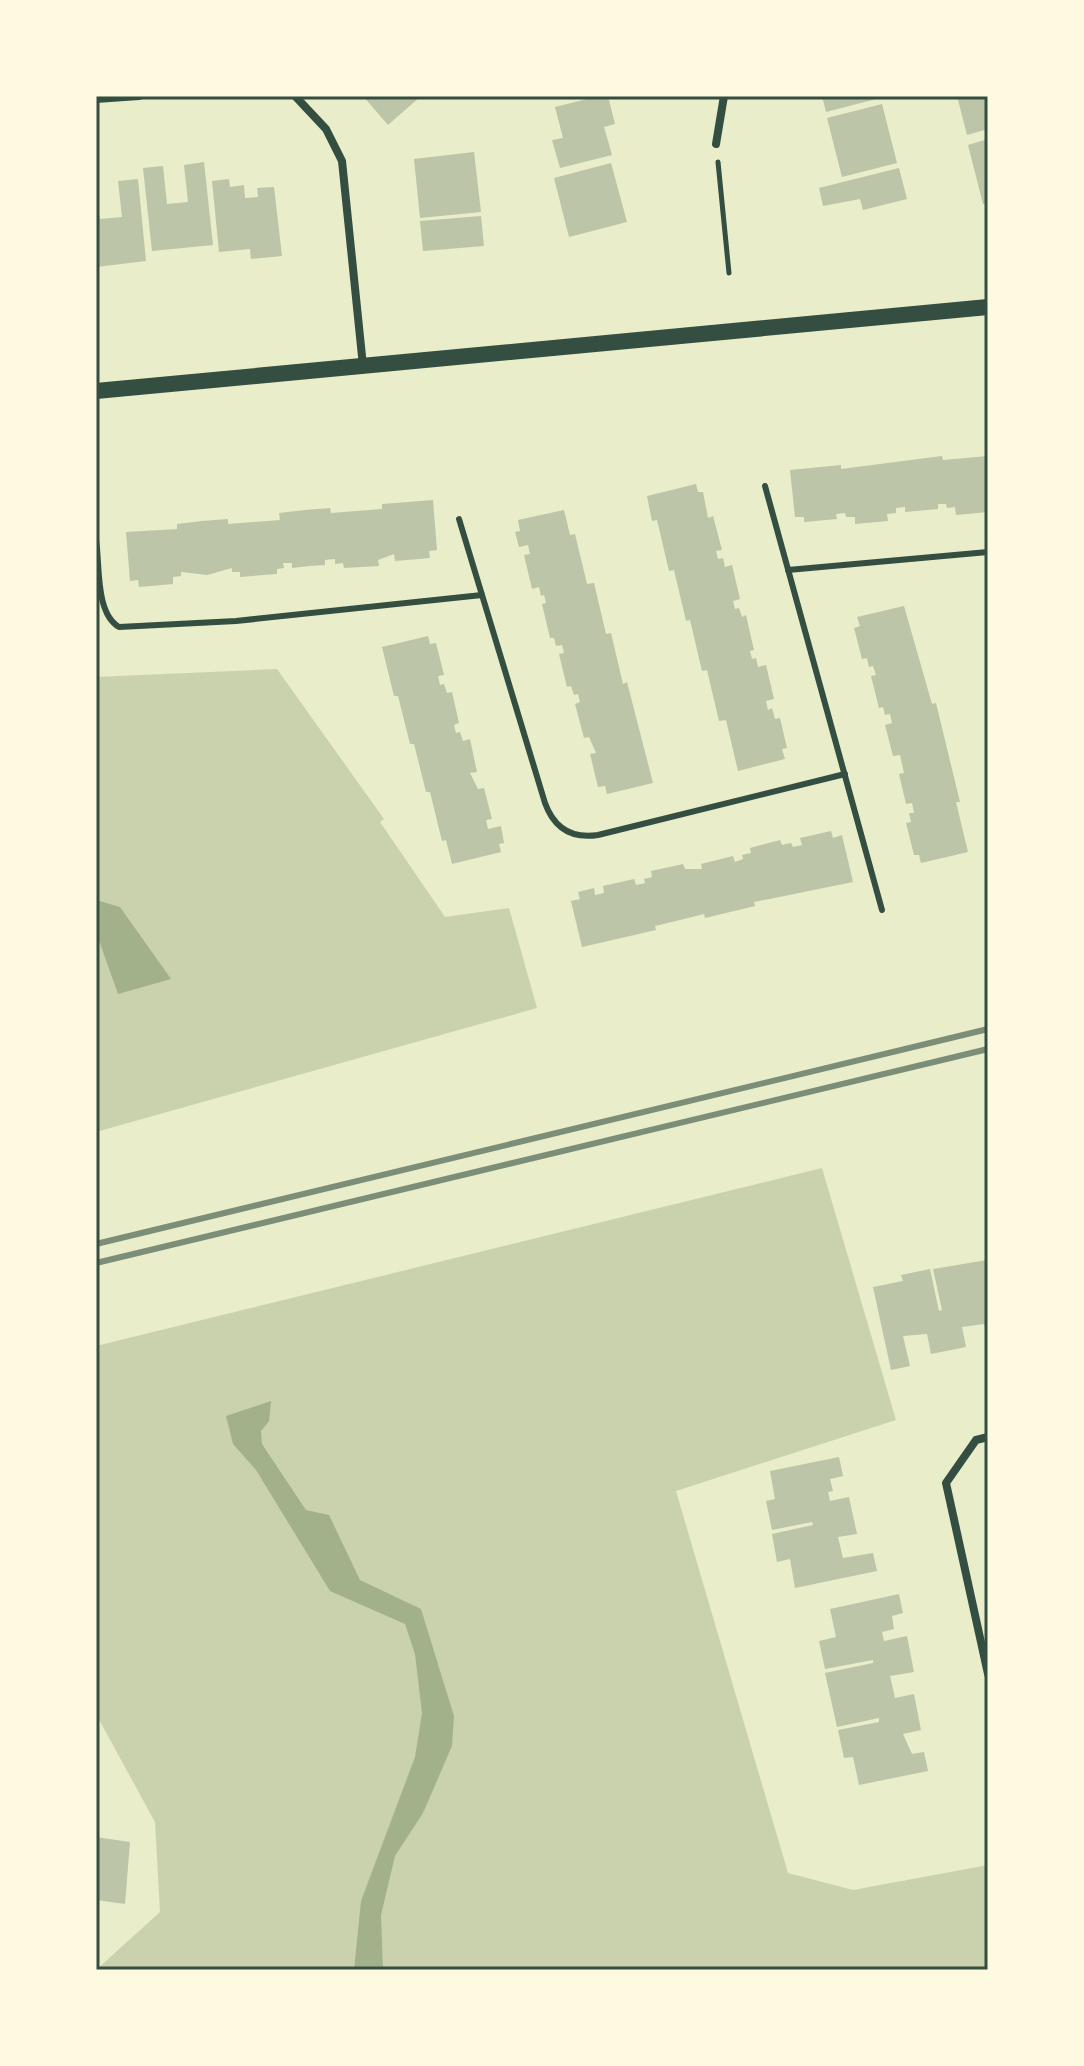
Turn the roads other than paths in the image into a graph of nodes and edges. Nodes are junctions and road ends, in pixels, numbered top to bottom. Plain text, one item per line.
1 (139, 96) edge
2 (295, 96) edge
3 (724, 96) edge
4 (96, 99) edge
5 (716, 144) road end
6 (988, 307) edge
7 (364, 366) junction
8 (96, 391) edge
9 (765, 486) dead end
10 (459, 519) dead end
11 (96, 540) edge
12 (988, 552) edge
13 (788, 570) junction
14 (482, 595) junction
15 (845, 774) junction
16 (882, 910) dead end
17 (988, 1437) edge
18 (988, 1674) edge

1 - 4 street
2 - 7 street
3 - 5 street
6 - 7 main road
7 - 8 main road
9 - 13 lane
10 - 14 lane
11 - 14 lane
12 - 13 lane
13 - 15 lane
14 - 15 lane
15 - 16 lane
17 - 18 street

